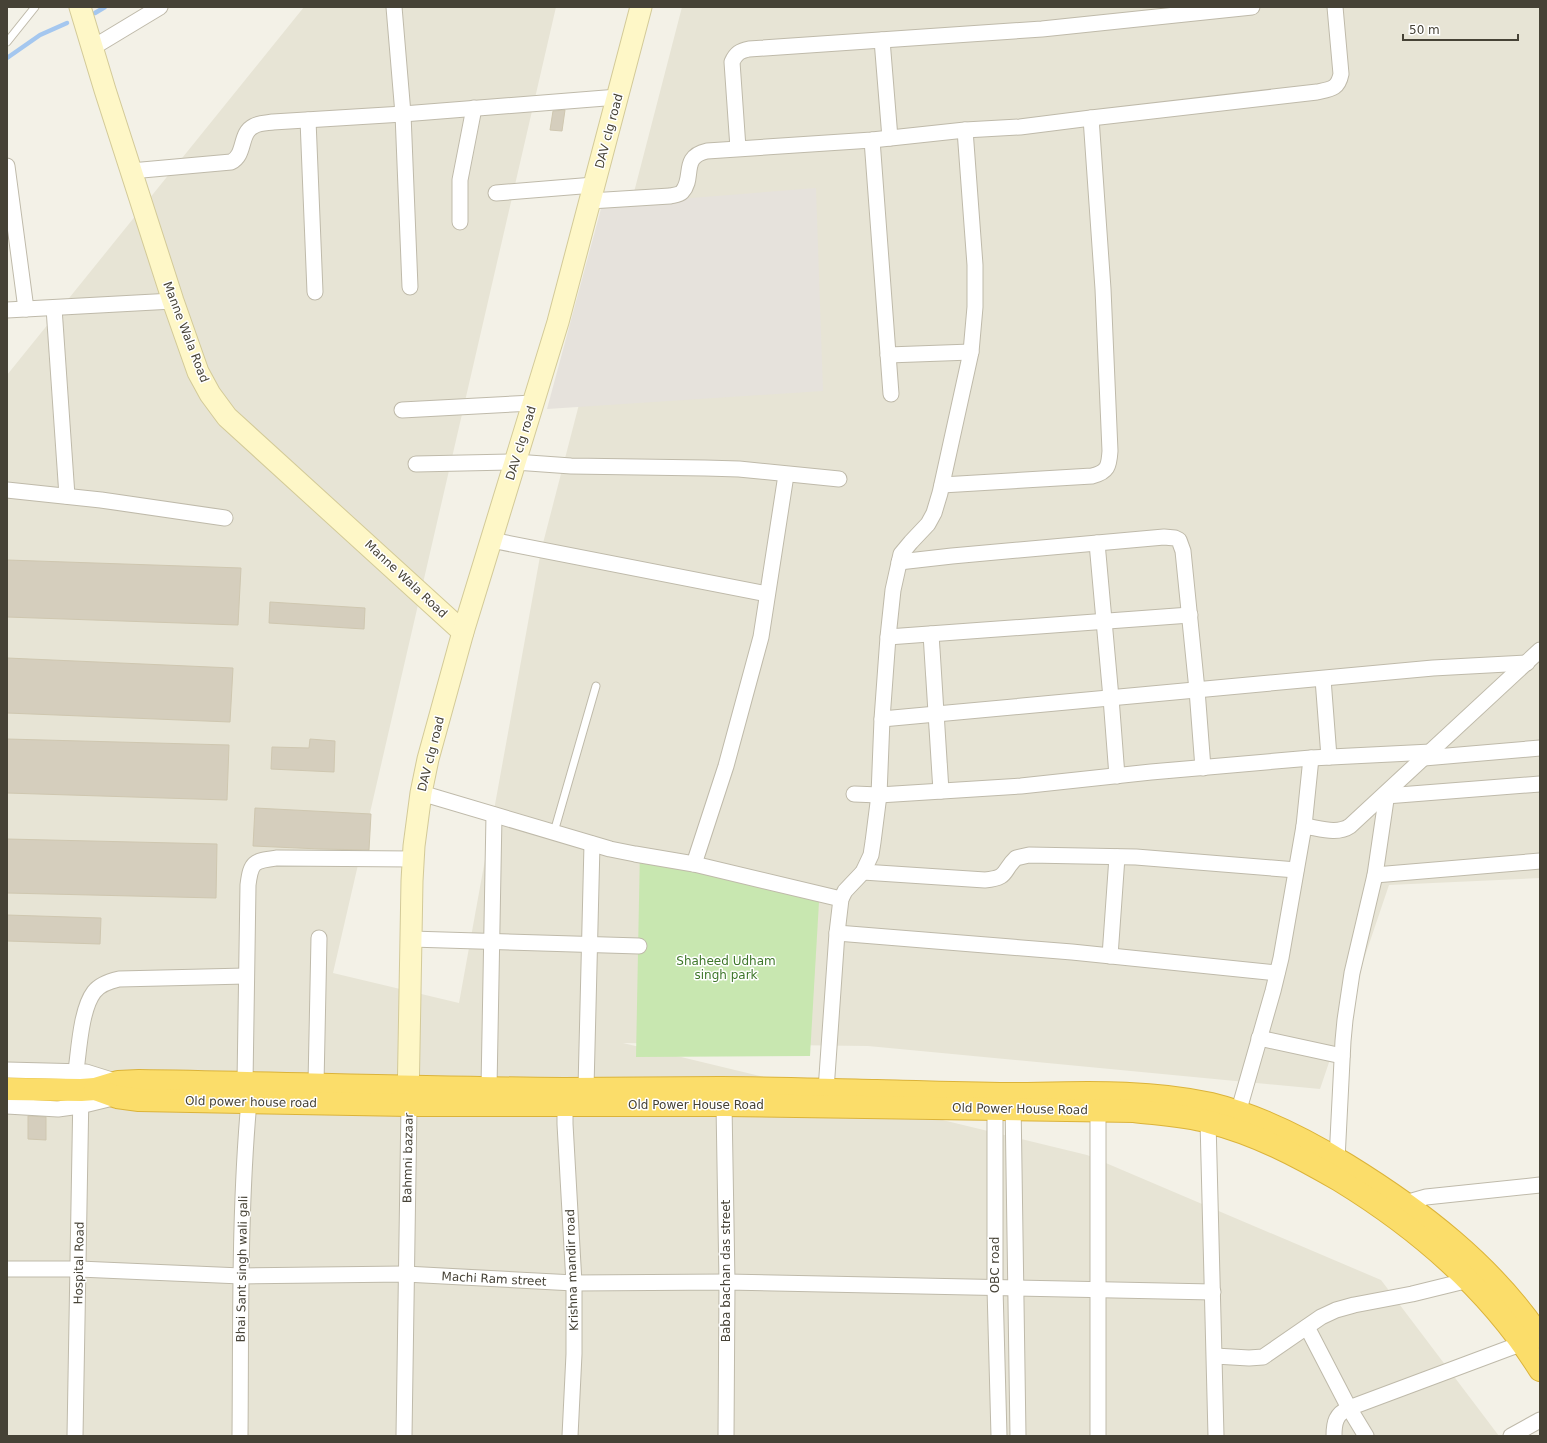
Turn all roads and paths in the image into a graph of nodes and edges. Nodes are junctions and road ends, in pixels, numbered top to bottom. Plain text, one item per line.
1 (35, 7) edge
2 (80, 7) edge
3 (160, 7) edge
4 (394, 7) edge
5 (641, 7) edge
6 (1252, 7) edge
7 (1335, 7) edge
8 (882, 40) junction
9 (7, 42) edge
10 (91, 42) junction
11 (618, 97) junction
12 (474, 108) junction
13 (403, 114) junction
14 (1091, 118) junction
15 (308, 120) junction
16 (965, 130) junction
17 (890, 138) junction
18 (872, 140) junction
19 (738, 148) junction
20 (7, 166) edge
21 (131, 171) junction
22 (496, 193) dead end
23 (592, 193) junction
24 (460, 222) dead end
25 (410, 286) dead end
26 (315, 292) dead end
27 (173, 301) junction
28 (54, 308) junction
29 (26, 309) junction
30 (7, 310) edge
31 (971, 352) junction
32 (888, 356) junction
33 (891, 394) dead end
34 (533, 403) junction
35 (402, 410) dead end
36 (515, 462) junction
37 (416, 464) dead end
38 (786, 475) junction
39 (839, 479) dead end
40 (942, 485) junction
41 (7, 490) edge
42 (67, 496) junction
43 (225, 518) dead end
44 (491, 540) junction
45 (1097, 543) junction
46 (899, 562) junction
47 (767, 594) junction
48 (1190, 614) junction
49 (1104, 621) junction
50 (463, 632) junction
51 (931, 634) junction
52 (888, 637) junction
53 (1536, 656) edge
54 (1323, 679) junction
55 (596, 686) dead end
56 (1197, 690) junction
57 (1111, 698) junction
58 (935, 714) junction
59 (882, 719) junction
60 (1540, 748) edge
61 (1427, 755) junction
62 (1328, 757) junction
63 (1311, 758) junction
64 (1203, 768) junction
65 (1117, 776) junction
66 (1540, 784) edge
67 (941, 792) junction
68 (421, 793) junction
69 (854, 794) dead end
70 (1387, 794) junction
71 (879, 795) junction
72 (494, 815) junction
73 (1304, 826) junction
74 (554, 832) junction
75 (592, 844) junction
76 (1117, 857) junction
77 (413, 860) junction
78 (1540, 861) edge
79 (694, 864) junction
80 (1296, 870) junction
81 (863, 872) junction
82 (1375, 875) junction
83 (412, 881) joint
84 (841, 899) junction
85 (837, 933) junction
86 (319, 938) dead end
87 (411, 939) junction
88 (492, 942) junction
89 (590, 945) junction
90 (639, 946) dead end
91 (1110, 956) junction
92 (1277, 973) junction
93 (246, 976) junction
94 (1259, 1038) junction
95 (1342, 1056) junction
96 (7, 1070) edge
97 (316, 1084) junction
98 (489, 1088) junction
99 (586, 1088) junction
100 (7, 1089) edge
101 (81, 1090) junction
102 (826, 1090) junction
103 (247, 1092) junction
104 (408, 1096) junction
105 (1004, 1101) junction
106 (565, 1105) junction
107 (724, 1105) junction
108 (7, 1106) edge
109 (1098, 1110) junction
110 (1238, 1113) junction
111 (1208, 1121) junction
112 (1337, 1159) junction
113 (1540, 1185) edge
114 (1399, 1210) junction
115 (7, 1269) edge
116 (79, 1269) junction
117 (405, 1274) junction
118 (241, 1276) junction
119 (1469, 1280) junction
120 (727, 1282) junction
121 (574, 1283) junction
122 (995, 1288) junction
123 (1016, 1289) junction
124 (1098, 1290) junction
125 (1213, 1292) junction
126 (1307, 1327) junction
127 (1532, 1340) edge
128 (1215, 1356) junction
129 (1540, 1370) edge
130 (1349, 1408) junction
131 (1540, 1420) edge
132 (75, 1436) edge
133 (240, 1436) edge
134 (404, 1436) edge
135 (570, 1436) edge
136 (726, 1436) edge
137 (999, 1436) edge
138 (1018, 1436) edge
139 (1098, 1436) edge
140 (1216, 1436) edge
141 (1334, 1436) edge
142 (1366, 1436) edge
143 (1511, 1436) edge

1 - 9 lane
2 - 10 street, Manne Wala Road
3 - 10 street
4 - 13 street
5 - 11 street, DAV clg road
6 - 8 street
7 - 14 street
8 - 17 street
8 - 19 street
10 - 21 street, Manne Wala Road
11 - 12 street
11 - 23 street, DAV clg road
12 - 13 street
12 - 24 street
13 - 15 street
13 - 25 street
14 - 16 street
14 - 40 street
15 - 21 street
15 - 26 street
16 - 17 street
16 - 31 street
17 - 18 street
18 - 19 street
18 - 32 street
19 - 23 street
20 - 29 street
21 - 27 street, Manne Wala Road
22 - 23 street
23 - 34 street, DAV clg road
27 - 28 street
27 - 50 street, Manne Wala Road
28 - 29 street
28 - 42 street
29 - 30 street
31 - 32 street
31 - 40 street
32 - 33 street
34 - 35 street
34 - 36 street, DAV clg road
36 - 37 street
36 - 38 street
36 - 44 street, DAV clg road
38 - 39 street
38 - 47 street
40 - 46 street
41 - 42 street
42 - 43 street
44 - 47 street
44 - 50 street, DAV clg road
45 - 46 street
45 - 48 street
45 - 49 street
46 - 52 street
47 - 79 street
48 - 49 street
48 - 56 street
49 - 51 street
49 - 57 street
50 - 68 street, DAV clg road
51 - 52 street
51 - 58 street
52 - 59 street
53 - 54 street
53 - 61 street
54 - 56 street
54 - 62 street
55 - 74 lane
56 - 57 street
56 - 64 street
57 - 58 street
57 - 65 street
58 - 59 street
58 - 67 street
59 - 71 street
60 - 61 street
61 - 62 street
61 - 70 street
62 - 63 street
63 - 64 street
63 - 73 street
64 - 65 street
65 - 67 street
66 - 70 street
67 - 71 street
68 - 72 street
68 - 77 street, DAV clg road
69 - 71 street
70 - 73 street
70 - 82 street
71 - 81 street
72 - 74 street
72 - 88 street
73 - 80 street
74 - 75 street
75 - 79 street
75 - 89 street
76 - 80 street
76 - 81 street
76 - 91 street
77 - 83 street, DAV clg road
77 - 93 street, Bhai Sant singh wali gali
78 - 82 street
79 - 84 street
80 - 92 street
81 - 84 street
82 - 95 street
83 - 87 street, Bahmni bazaar
84 - 85 street
85 - 91 street
85 - 102 street
86 - 97 street
87 - 88 street
87 - 104 street, Bahmni bazaar
88 - 89 street
88 - 98 street
89 - 90 street
89 - 99 street
91 - 92 street
92 - 94 street
93 - 101 street, Hospital Road
93 - 103 street, Bhai Sant singh wali gali
94 - 95 street
94 - 110 street
95 - 112 street
96 - 101 street
97 - 103 highway, Old power house road
97 - 104 highway, Old power house road
98 - 99 highway, Old Power House Road
98 - 104 highway, Old Power House Road
99 - 102 highway, Old Power House Road
100 - 101 highway, Old power house road
101 - 103 highway, Old power house road
101 - 108 street
101 - 116 street, Hospital Road
102 - 105 highway, Old Power House Road
103 - 104 highway, Old power house road
103 - 118 street, Bhai Sant singh wali gali
104 - 106 highway, Old Power House Road
104 - 117 street, Bahmni bazaar
105 - 107 highway, Old Power House Road
105 - 109 highway, Old Power House Road
105 - 110 highway, Old Power House Road
105 - 122 street, OBC road
105 - 123 street, OBC road
106 - 107 highway, Old Power House Road
106 - 121 street, Krishna mandir road
107 - 120 street, Baba bachan das street
109 - 111 highway, Old Power House Road
109 - 124 street
110 - 112 highway, Old Power House Road
111 - 114 highway, Old Power House Road
111 - 125 street
112 - 114 highway, Old Power House Road
113 - 114 street
114 - 119 highway, Old Power House Road
114 - 127 highway, Old Power House Road
115 - 116 street, Machi Ram street
116 - 118 street, Machi Ram street
116 - 132 street, Hospital Road
117 - 118 street, Machi Ram street
117 - 121 street, Machi Ram street
117 - 134 street, Bahmni bazaar
118 - 133 street, Bhai Sant singh wali gali
119 - 126 street
119 - 127 highway, Old Power House Road
120 - 121 street, Machi Ram street
120 - 122 street, Machi Ram street
120 - 136 street, Baba bachan das street
121 - 135 street, Krishna mandir road
122 - 123 street, Machi Ram street
122 - 137 street, OBC road
123 - 124 street, Machi Ram street
123 - 138 street, OBC road
124 - 125 street, Machi Ram street
124 - 139 street
125 - 128 street
126 - 128 street
126 - 130 street
127 - 129 highway, Old Power House Road
127 - 130 street
128 - 140 street
130 - 141 street
130 - 142 street
131 - 143 street

